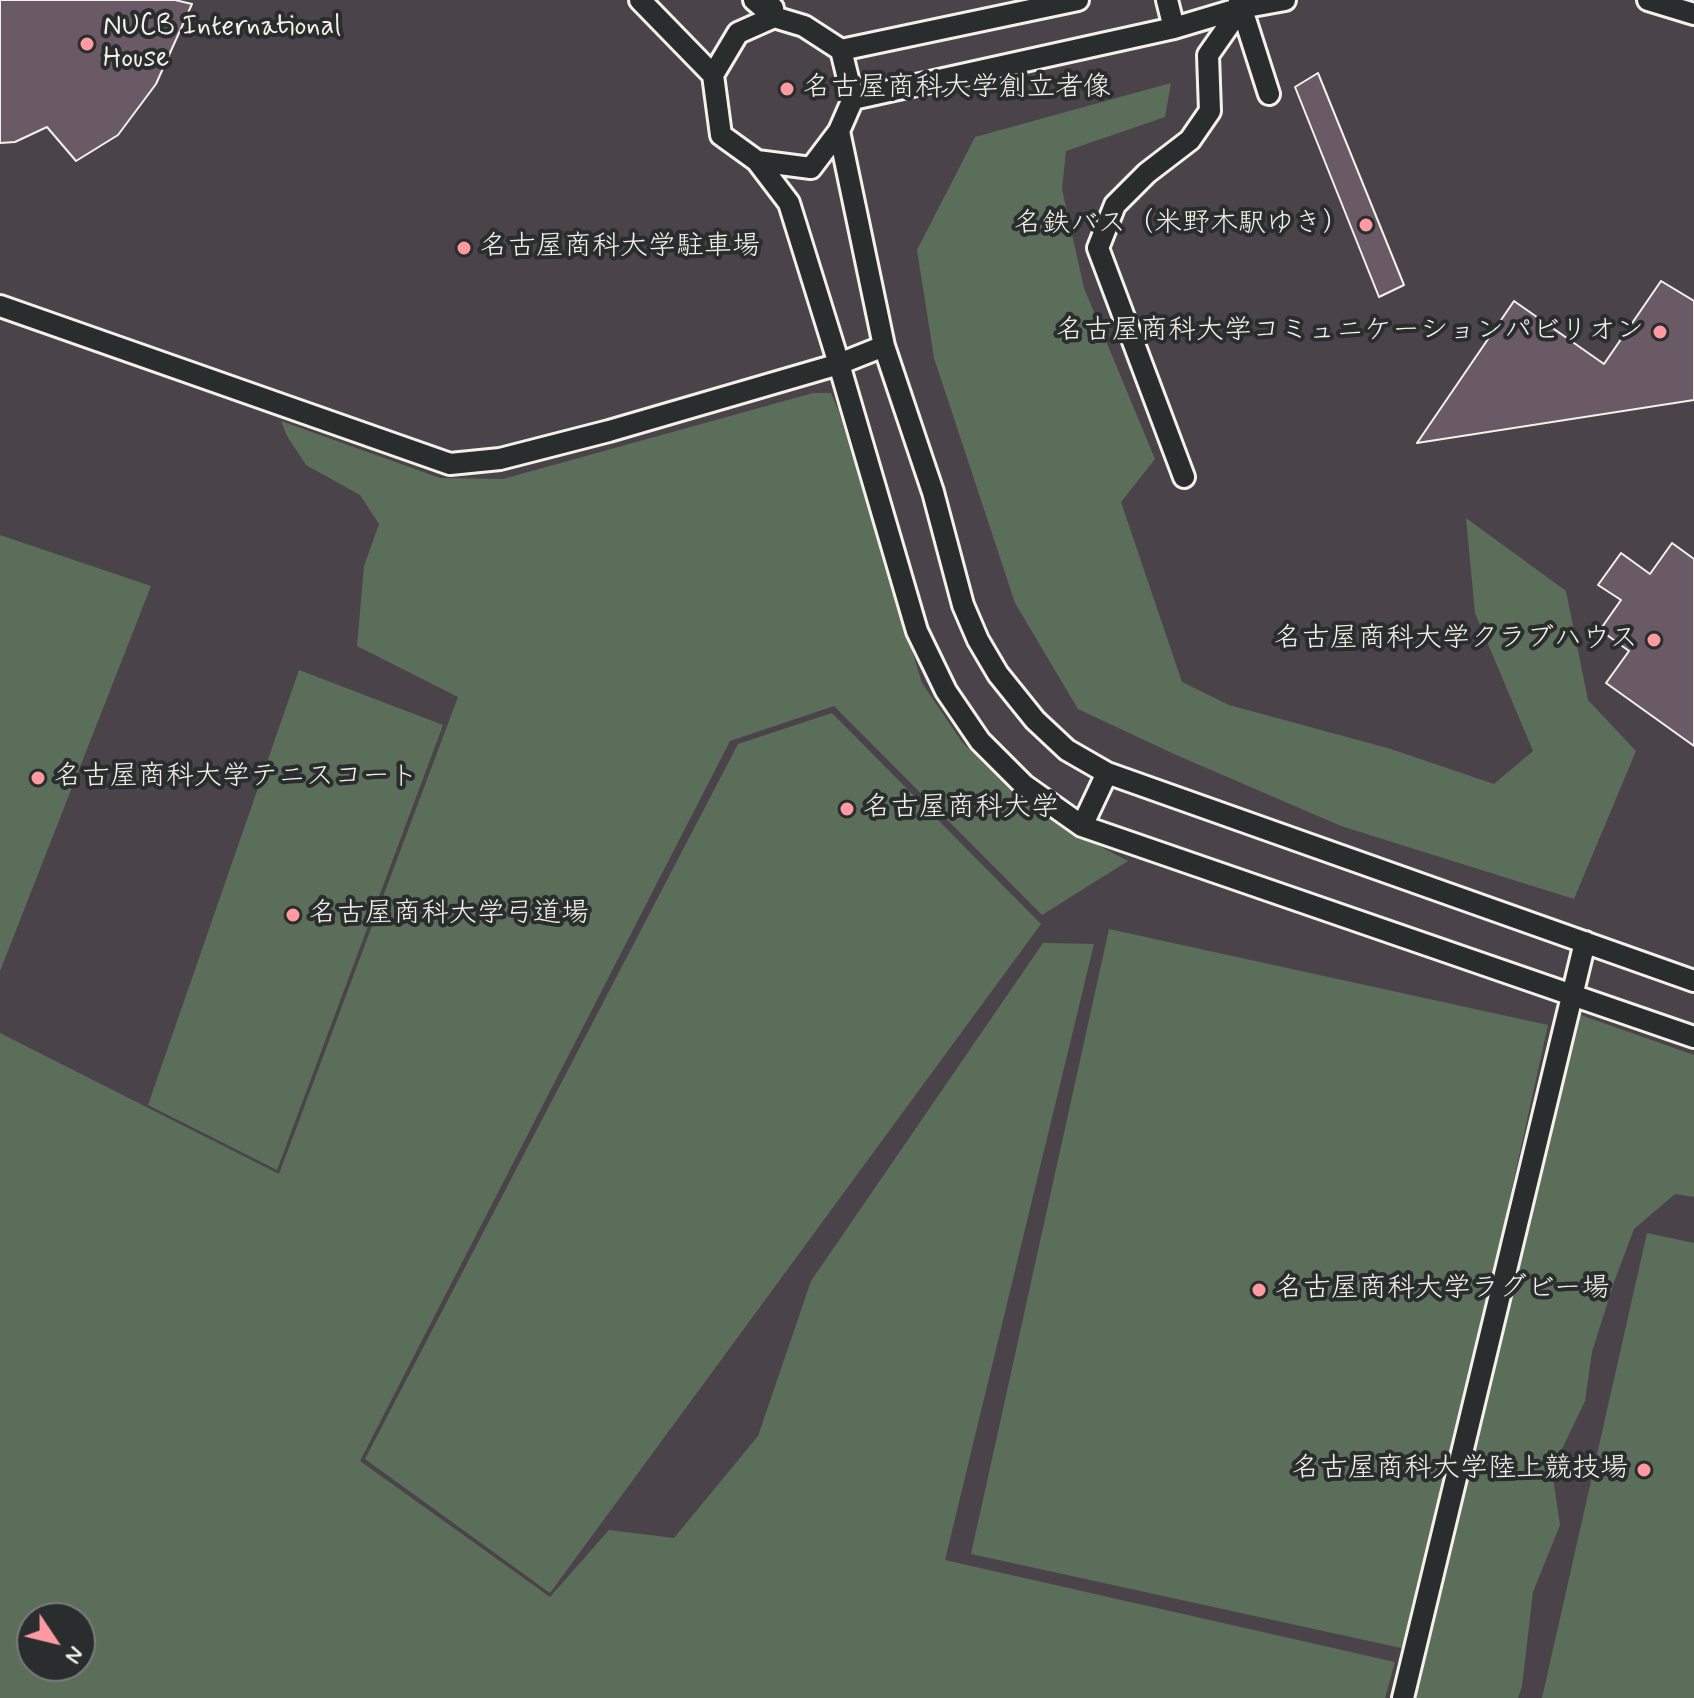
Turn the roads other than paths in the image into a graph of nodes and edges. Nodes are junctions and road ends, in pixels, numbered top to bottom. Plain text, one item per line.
1 (640, 0) edge
2 (754, 0) edge
3 (1078, 0) edge
4 (1167, 0) edge
5 (1285, 0) edge
6 (1655, 2) edge
7 (1240, 4) edge
8 (773, 9) edge
9 (1694, 14) edge
10 (1174, 28) junction
11 (841, 50) junction
12 (713, 75) junction
13 (1269, 94) dead end
14 (853, 99) junction
15 (839, 131) junction
16 (757, 161) junction
17 (0, 306) edge
18 (884, 346) junction
19 (839, 364) junction
20 (1184, 477) dead end
21 (1107, 773) junction
22 (1082, 826) junction
23 (1585, 942) junction
24 (1694, 981) edge
25 (1573, 994) junction
26 (1694, 1037) edge
27 (1403, 1698) edge

1 - 12 lane
2 - 8 lane
3 - 11 lane
4 - 10 lane
5 - 7 lane
6 - 9 lane
7 - 10 lane
7 - 13 lane
7 - 20 lane
8 - 11 lane
8 - 12 lane
10 - 14 lane
11 - 14 lane
12 - 16 lane
14 - 15 lane
15 - 16 lane
15 - 18 lane
16 - 19 lane
17 - 19 lane
18 - 19 lane
18 - 21 lane
19 - 22 lane
21 - 22 lane
21 - 23 lane
22 - 25 lane
23 - 24 lane
23 - 25 lane
25 - 26 lane
25 - 27 lane

